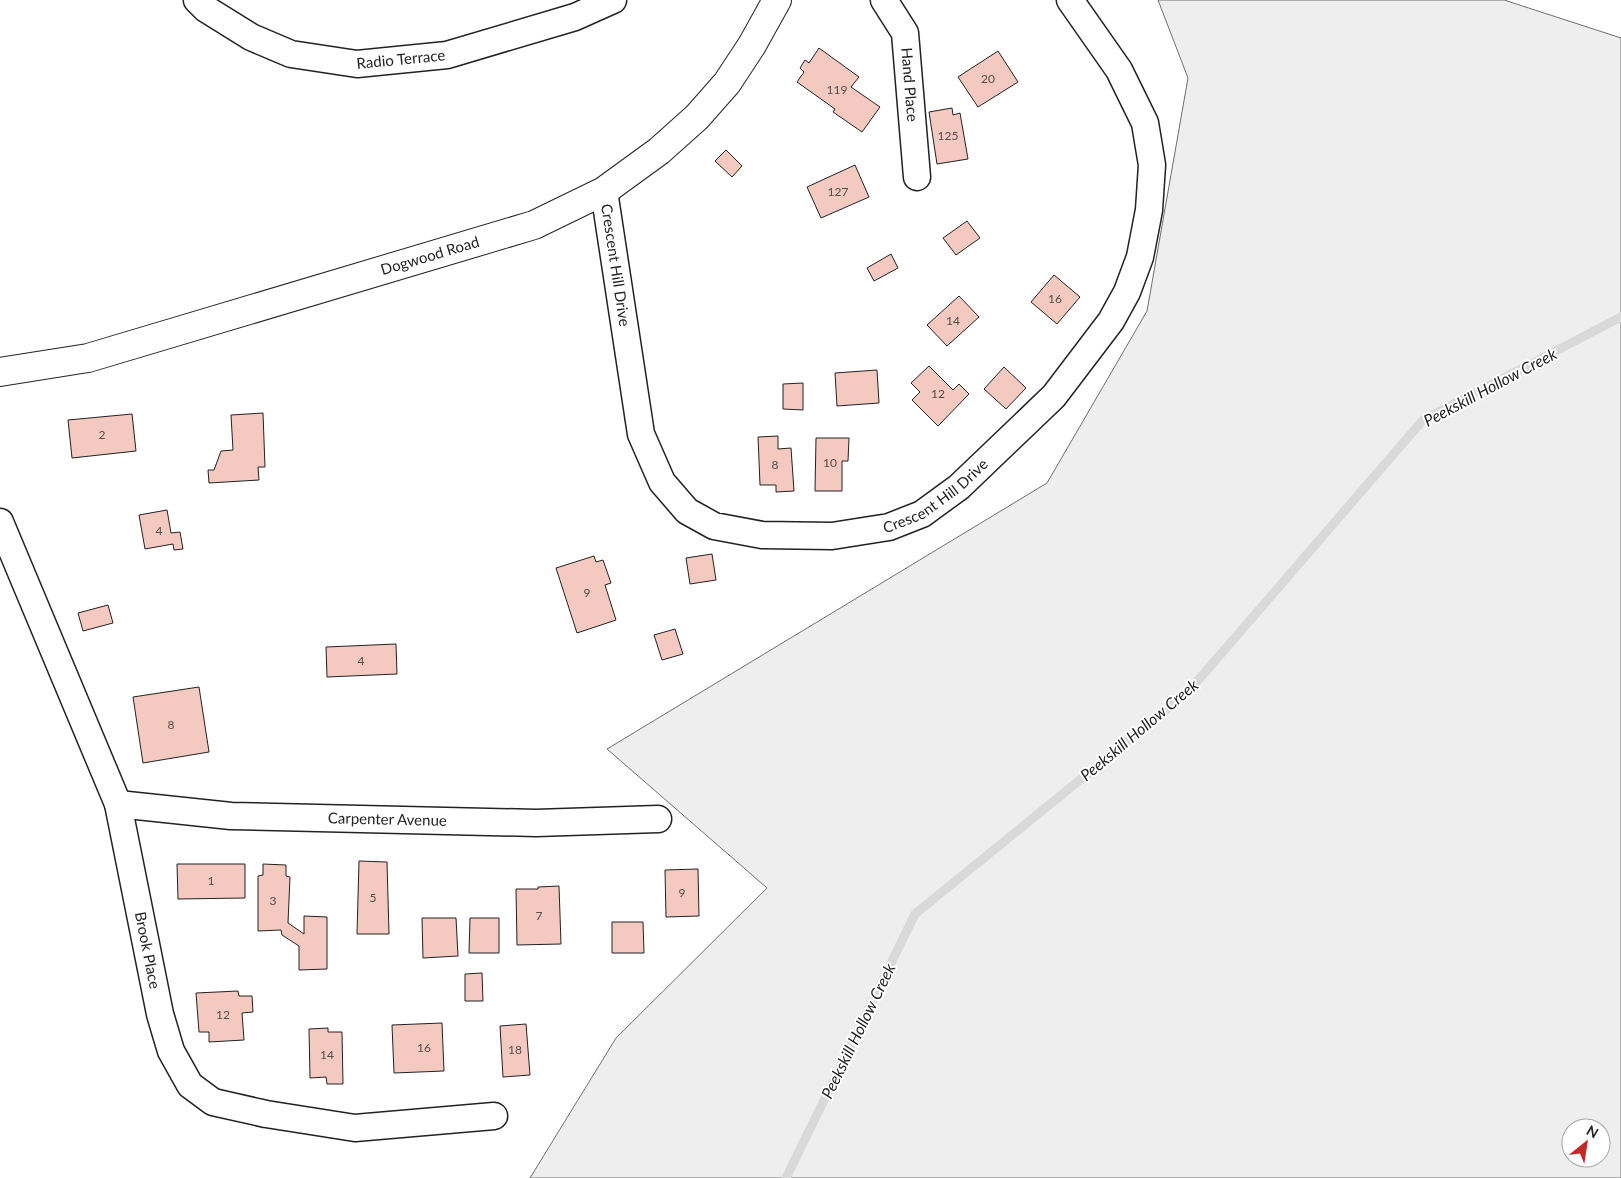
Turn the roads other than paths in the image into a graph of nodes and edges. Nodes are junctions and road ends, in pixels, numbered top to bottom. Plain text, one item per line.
1 (197, 0) edge
2 (613, 0) edge
3 (777, 0) edge
4 (884, 0) edge
5 (1070, 0) edge
6 (917, 177) dead end
7 (604, 191) junction
8 (0, 372) edge
9 (0, 522) edge
10 (118, 804) junction
11 (658, 819) dead end
12 (494, 1116) dead end

1 - 2 street, Radio Terrace
3 - 7 street, Dogwood Road
4 - 6 street, Hand Place
5 - 7 street, Crescent Hill Drive
7 - 8 street, Dogwood Road
9 - 10 street, Brook Place
10 - 11 street, Carpenter Avenue
10 - 12 street, Brook Place

